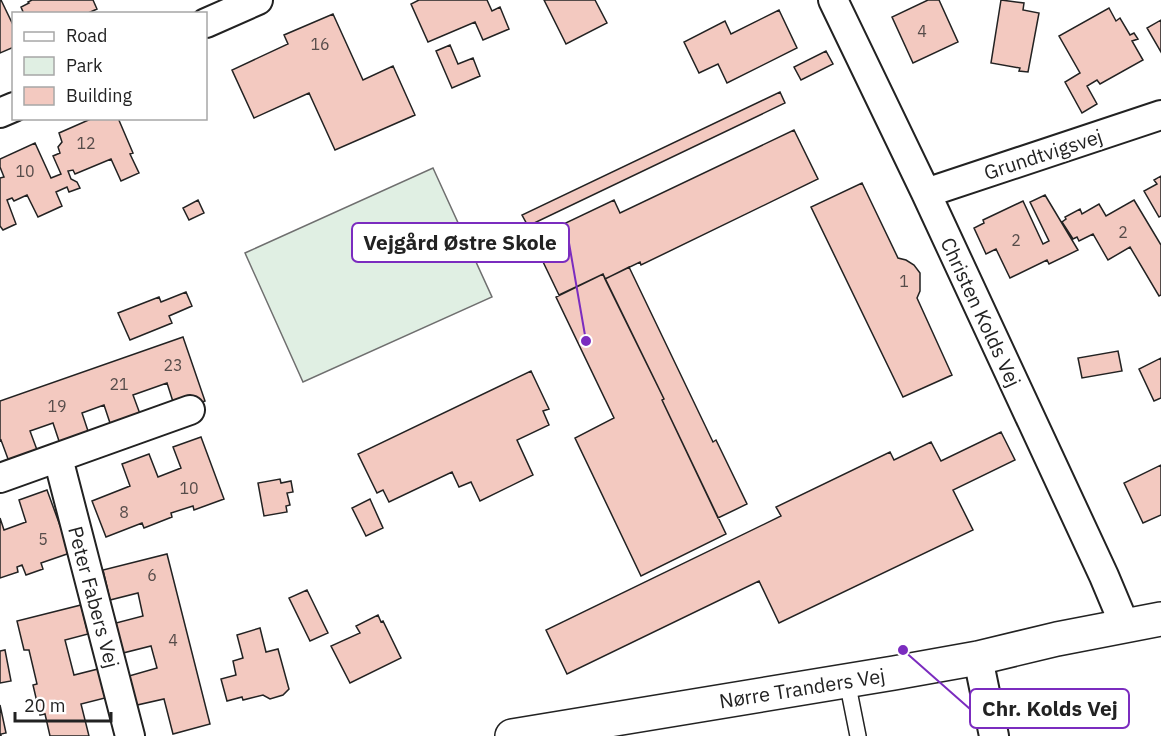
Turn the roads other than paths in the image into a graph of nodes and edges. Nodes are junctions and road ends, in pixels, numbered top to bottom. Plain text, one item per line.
1 (258, 0) edge
2 (833, 0) edge
3 (207, 23) edge
4 (1161, 115) edge
5 (926, 193) junction
6 (190, 410) dead end
7 (58, 458) junction
8 (0, 478) edge
9 (1161, 620) edge
10 (1125, 626) junction
11 (978, 658) junction
12 (847, 681) junction
13 (130, 736) edge
14 (512, 736) edge
15 (858, 736) edge
16 (994, 736) edge

1 - 3 street
2 - 5 street, Christen Kolds Vej
4 - 5 street, Grundtvigsvej
5 - 10 street, Christen Kolds Vej
6 - 7 street
7 - 8 street
7 - 13 street, Peter Fabers Vej
9 - 10 street, Nørre Tranders Vej
10 - 11 street, Nørre Tranders Vej
11 - 12 street, Nørre Tranders Vej
11 - 16 street
12 - 14 street, Nørre Tranders Vej
12 - 15 lane

